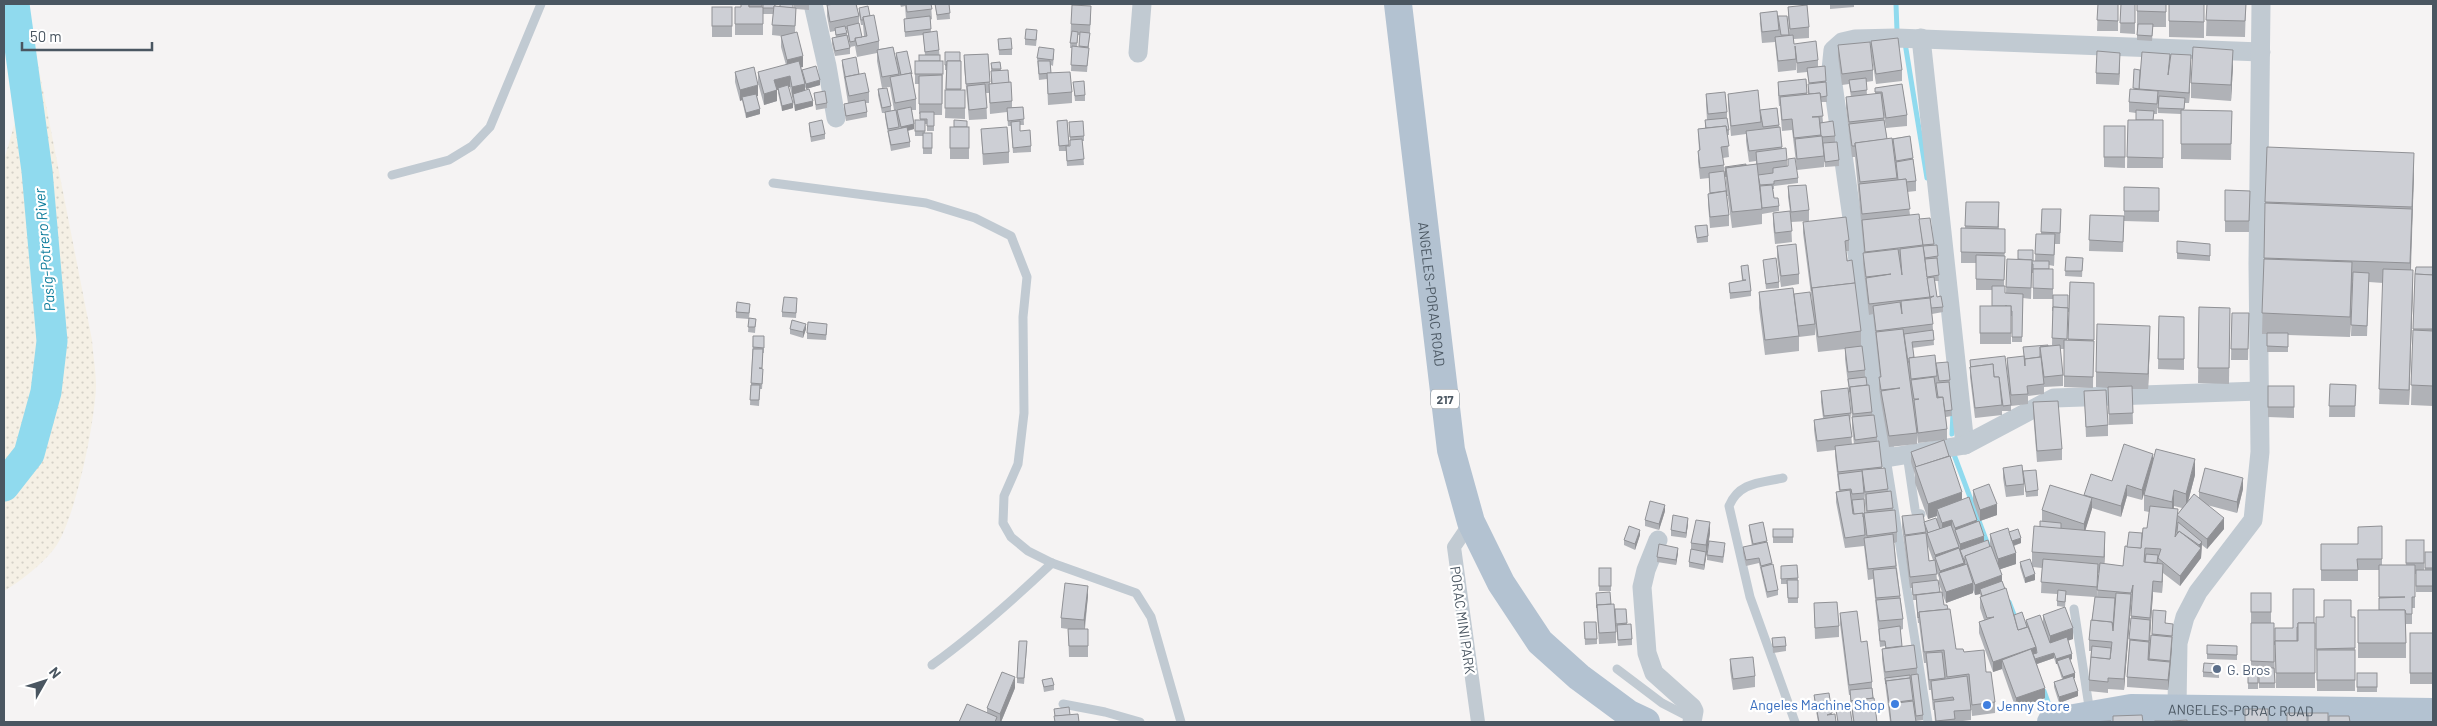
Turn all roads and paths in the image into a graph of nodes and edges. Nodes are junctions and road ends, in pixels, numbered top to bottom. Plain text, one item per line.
1 (541, 4) edge
2 (813, 4) edge
3 (1142, 4) edge
4 (2261, 4) edge
5 (1401, 7) edge
6 (1921, 38) junction
7 (2261, 52) junction
8 (1138, 53) dead end
9 (836, 118) dead end
10 (392, 175) dead end
11 (773, 183) dead end
12 (2259, 392) junction
13 (1965, 445) junction
14 (1907, 454) junction
15 (1886, 458) junction
16 (1783, 478) dead end
17 (1921, 514) edge
18 (1471, 522) junction
19 (1658, 540) dead end
20 (1052, 563) junction
21 (2074, 609) dead end
22 (932, 665) dead end
23 (1617, 669) dead end
24 (1063, 704) dead end
25 (2176, 707) junction
26 (2433, 712) edge
27 (2090, 714) junction
28 (2359, 716) edge
29 (1693, 720) edge
30 (1140, 722) edge
31 (1181, 722) edge
32 (1478, 722) edge
33 (1646, 722) edge
34 (1796, 722) edge
35 (1928, 722) edge
36 (2051, 722) edge

1 - 10 lane
2 - 9 street
3 - 8 street
4 - 7 street
5 - 18 main road, ANGELES-PORAC ROAD / 217
6 - 7 street
6 - 13 street
6 - 15 street
7 - 12 street
11 - 20 lane
12 - 13 street
12 - 25 street
13 - 14 street
14 - 15 street
14 - 17 lane
15 - 35 lane
16 - 34 lane
18 - 32 street, PORAC MINI PARK
18 - 33 main road, ANGELES-PORAC ROAD / 217
19 - 29 street
20 - 22 lane
20 - 31 lane
21 - 27 lane
23 - 29 lane
24 - 30 lane
25 - 27 main road, ANGELES-PORAC ROAD
25 - 28 main road, ANGELES-PORAC ROAD
26 - 28 main road, ANGELES-PORAC ROAD
27 - 36 main road, ANGELES-PORAC ROAD

